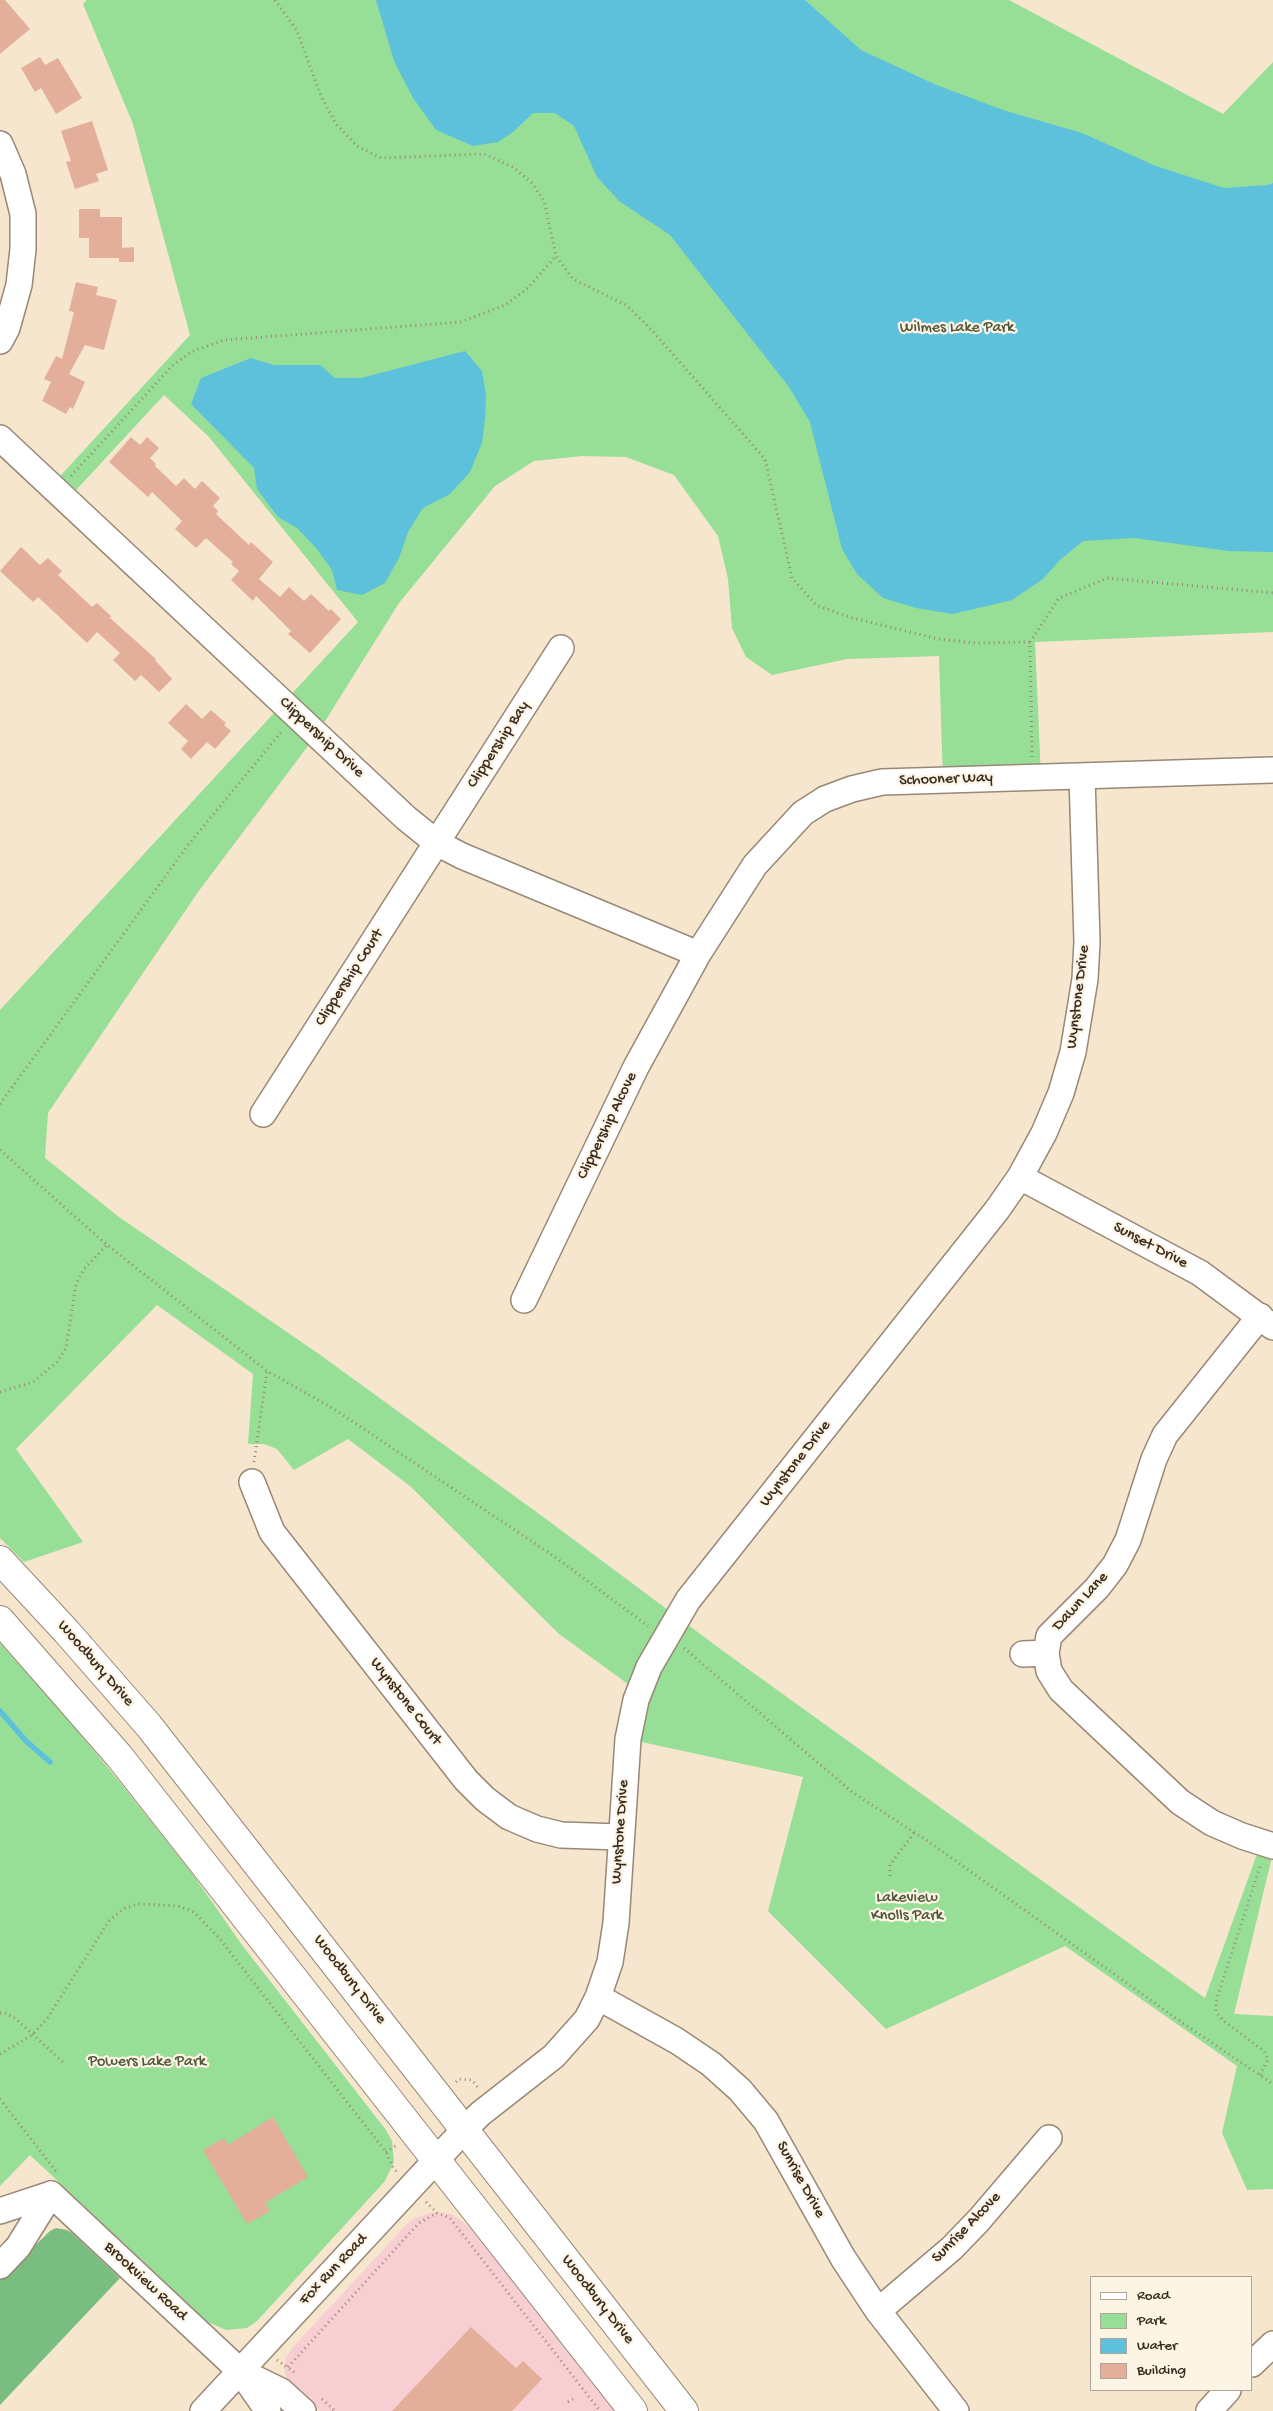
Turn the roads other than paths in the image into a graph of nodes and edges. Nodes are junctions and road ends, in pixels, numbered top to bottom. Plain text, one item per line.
1 (0, 144) edge
2 (0, 341) edge
3 (0, 438) edge
4 (561, 648) dead end
5 (1273, 770) edge
6 (1082, 776) junction
7 (437, 843) junction
8 (698, 954) junction
9 (263, 1114) dead end
10 (1020, 1177) junction
11 (524, 1300) dead end
12 (1266, 1322) edge
13 (252, 1482) road end
14 (0, 1560) edge
15 (0, 1620) edge
16 (620, 1837) junction
17 (1270, 1845) edge
18 (598, 1997) junction
19 (465, 2129) junction
20 (1049, 2138) dead end
21 (436, 2160) junction
22 (51, 2194) junction
23 (0, 2211) edge
24 (0, 2266) edge
25 (878, 2311) junction
26 (1273, 2344) edge
27 (1253, 2363) edge
28 (240, 2371) junction
29 (1227, 2391) edge
30 (203, 2411) edge
31 (268, 2411) edge
32 (302, 2411) edge
33 (634, 2411) edge
34 (684, 2411) edge
35 (956, 2411) edge
36 (1209, 2411) edge

1 - 2 street
3 - 7 street, Clippership Drive
4 - 7 street, Clippership Bay
5 - 6 street, Schooner Way
6 - 8 street, Schooner Way
6 - 10 street, Wynstone Drive
7 - 8 street, Clippership Drive
7 - 9 street, Clippership Court
8 - 11 street, Clippership Alcove
10 - 12 street, Sunset Drive
10 - 16 street, Wynstone Drive
12 - 17 street, Dawn Lane
13 - 16 street, Wynstone Court
14 - 19 main road, Woodbury Drive
15 - 21 main road
16 - 18 street, Wynstone Drive
18 - 19 street, Wynstone Drive
18 - 25 street, Sunrise Drive
19 - 21 street, Fox Run Road
19 - 34 main road, Woodbury Drive
20 - 25 street, Sunrise Alcove
21 - 28 street, Fox Run Road
21 - 33 main road
22 - 23 street
22 - 24 street
22 - 28 street, Brookview Road
25 - 35 street, Sunrise Drive
26 - 27 street
28 - 30 street, Fox Run Road
28 - 31 street
28 - 32 street
29 - 36 street

